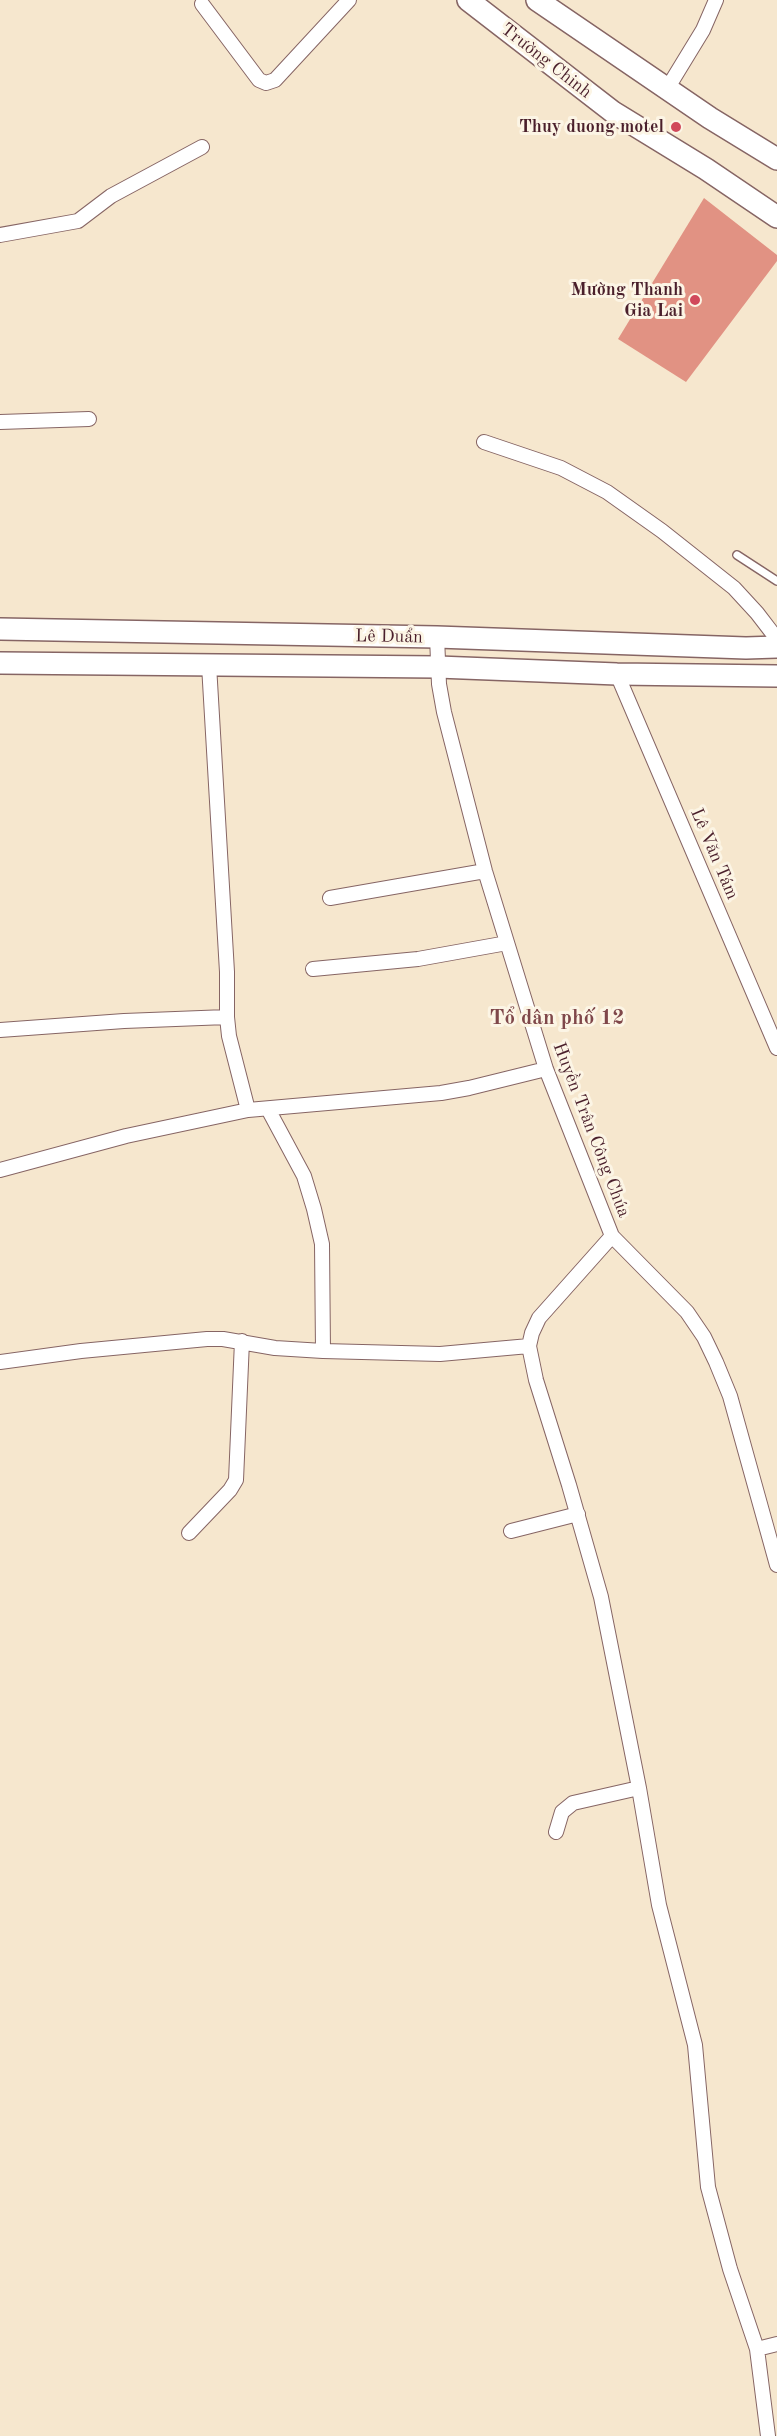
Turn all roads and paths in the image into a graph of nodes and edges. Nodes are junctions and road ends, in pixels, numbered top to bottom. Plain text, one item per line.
1 (349, 0) edge
2 (468, 0) edge
3 (537, 0) edge
4 (716, 0) edge
5 (202, 3) dead end
6 (667, 89) junction
7 (201, 147) dead end
8 (777, 159) edge
9 (777, 217) edge
10 (0, 235) edge
11 (89, 419) dead end
12 (0, 422) edge
13 (484, 442) dead end
14 (737, 555) dead end
15 (777, 581) edge
16 (0, 629) edge
17 (437, 638) junction
18 (777, 639) edge
19 (777, 647) edge
20 (0, 663) edge
21 (209, 665) junction
22 (438, 667) junction
23 (617, 674) junction
24 (777, 676) edge
25 (484, 871) junction
26 (330, 898) dead end
27 (507, 943) junction
28 (313, 969) dead end
29 (227, 1017) junction
30 (0, 1030) edge
31 (777, 1048) edge
32 (546, 1069) junction
33 (268, 1109) junction
34 (248, 1110) junction
35 (0, 1170) edge
36 (612, 1236) junction
37 (242, 1341) junction
38 (529, 1346) junction
39 (323, 1351) junction
40 (0, 1362) edge
41 (578, 1514) junction
42 (511, 1531) dead end
43 (189, 1533) dead end
44 (777, 1565) edge
45 (639, 1788) junction
46 (556, 1832) dead end
47 (777, 2344) edge
48 (757, 2349) junction
49 (768, 2436) edge

1 - 5 street
2 - 9 main road, Trường Chinh
3 - 6 main road
4 - 6 street
6 - 8 main road
7 - 10 street
11 - 12 street
13 - 18 street
14 - 15 lane
16 - 17 main road, Lê Duẩn
17 - 19 main road, Lê Duẩn
17 - 22 street, Huyền Trân Công Chúa
20 - 21 main road, Lê Duẩn
21 - 22 main road, Lê Duẩn
21 - 29 street
22 - 23 main road, Lê Duẩn
22 - 25 street, Huyền Trân Công Chúa
23 - 24 main road, Lê Duẩn
23 - 31 street, Lê Văn Tám
25 - 26 street
25 - 27 street, Huyền Trân Công Chúa
27 - 28 street
27 - 32 street, Huyền Trân Công Chúa
29 - 30 street
29 - 34 street
32 - 33 street
32 - 36 street, Huyền Trân Công Chúa
33 - 34 street
33 - 39 street
34 - 35 street
36 - 38 street
36 - 44 street, Huyền Trân Công Chúa
37 - 39 street
37 - 40 street
37 - 43 street
38 - 39 street
38 - 41 street
41 - 42 street
41 - 45 street
45 - 46 street
45 - 48 street
47 - 48 street
48 - 49 street

